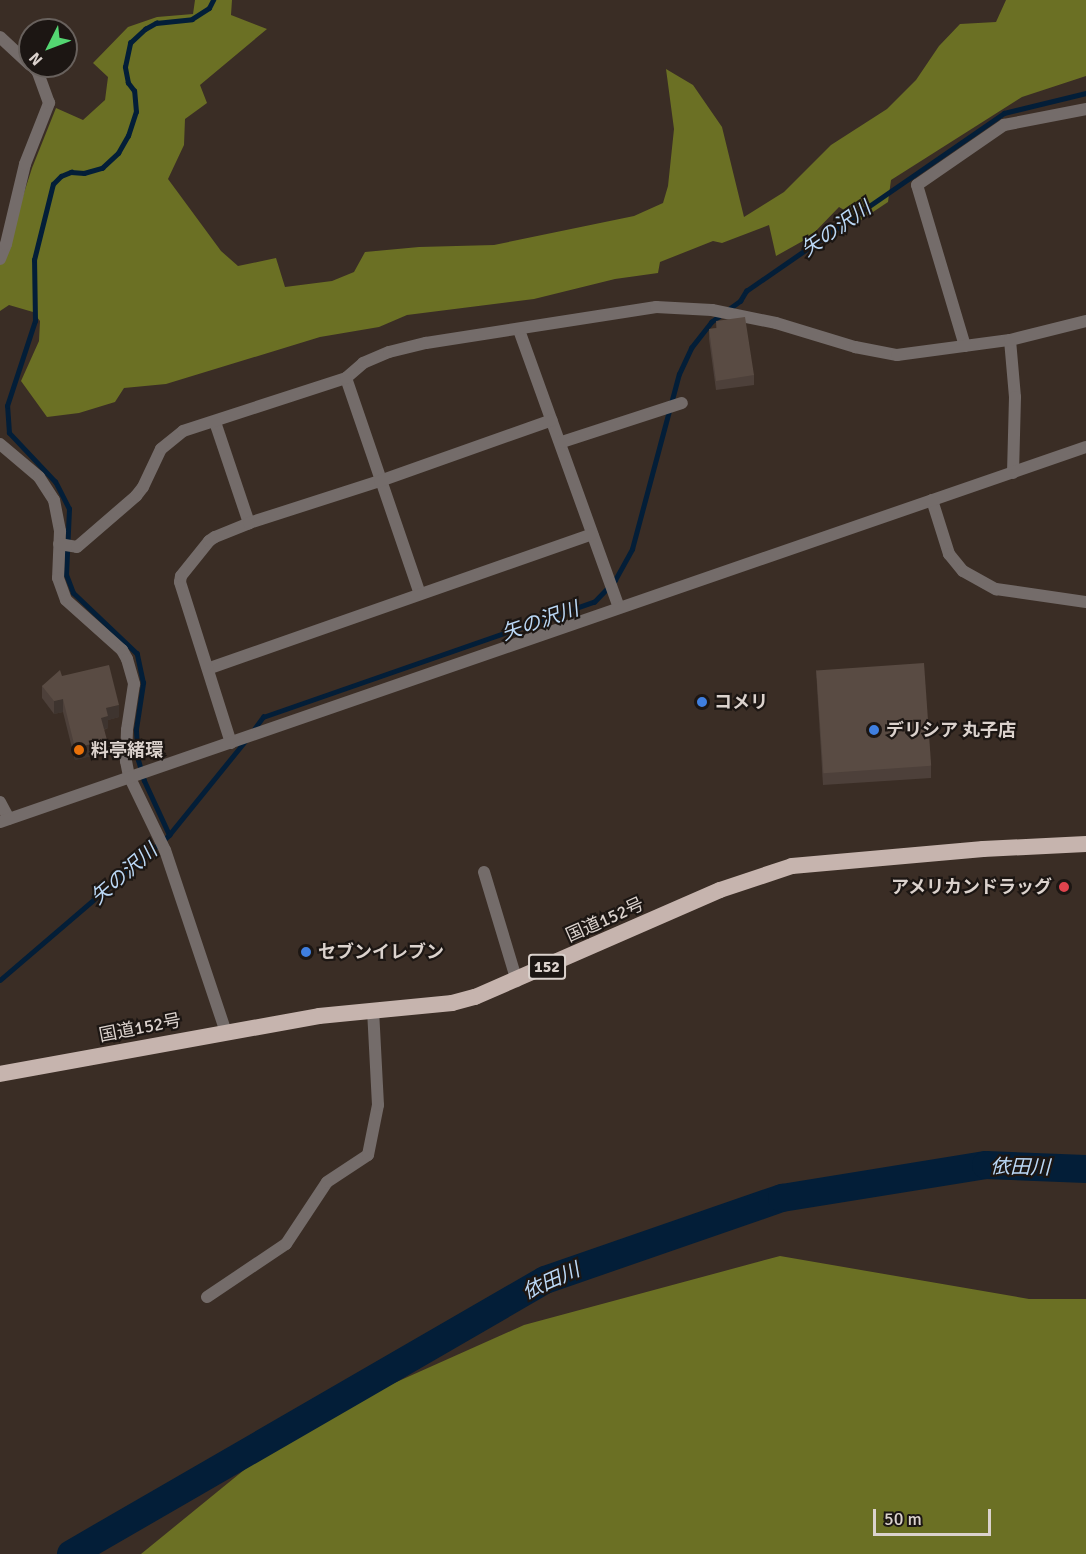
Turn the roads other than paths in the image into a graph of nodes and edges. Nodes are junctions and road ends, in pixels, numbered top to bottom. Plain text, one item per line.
1 (0, 37) edge
2 (18, 53) edge
3 (40, 78) edge
4 (1086, 110) edge
5 (0, 259) edge
6 (1086, 321) edge
7 (519, 330) junction
8 (1011, 340) junction
9 (965, 346) junction
10 (346, 378) junction
11 (675, 405) dead end
12 (552, 420) junction
13 (215, 422) junction
14 (562, 442) junction
15 (0, 444) edge
16 (1086, 447) edge
17 (1013, 473) junction
18 (380, 482) junction
19 (932, 500) junction
20 (249, 523) junction
21 (592, 534) junction
22 (65, 545) junction
23 (420, 594) junction
24 (1086, 602) edge
25 (619, 608) junction
26 (210, 668) junction
27 (235, 741) junction
28 (132, 776) junction
29 (0, 802) edge
30 (4, 820) edge
31 (1086, 844) edge
32 (484, 872) dead end
33 (517, 981) junction
34 (373, 1010) junction
35 (226, 1032) junction
36 (0, 1074) edge
37 (207, 1297) dead end

1 - 2 street
3 - 5 street
4 - 9 street
6 - 8 street
7 - 9 street
7 - 10 street
7 - 12 street
8 - 9 street
8 - 17 street
10 - 13 street
10 - 18 street
11 - 14 street
12 - 14 street
12 - 18 street
13 - 20 street
13 - 22 street
14 - 21 street
15 - 22 street
16 - 17 street
17 - 19 street
18 - 20 street
18 - 23 street
19 - 24 street
19 - 25 street
20 - 26 street
21 - 23 street
21 - 25 street
22 - 28 street
23 - 26 street
25 - 27 street
26 - 27 street
27 - 28 street
28 - 30 street
28 - 35 street
29 - 30 street
31 - 33 highway, 国道152号 / 152
32 - 33 street
33 - 34 highway, 国道152号 / 152
34 - 35 highway, 国道152号 / 152
34 - 37 street
35 - 36 highway, 国道152号 / 152

